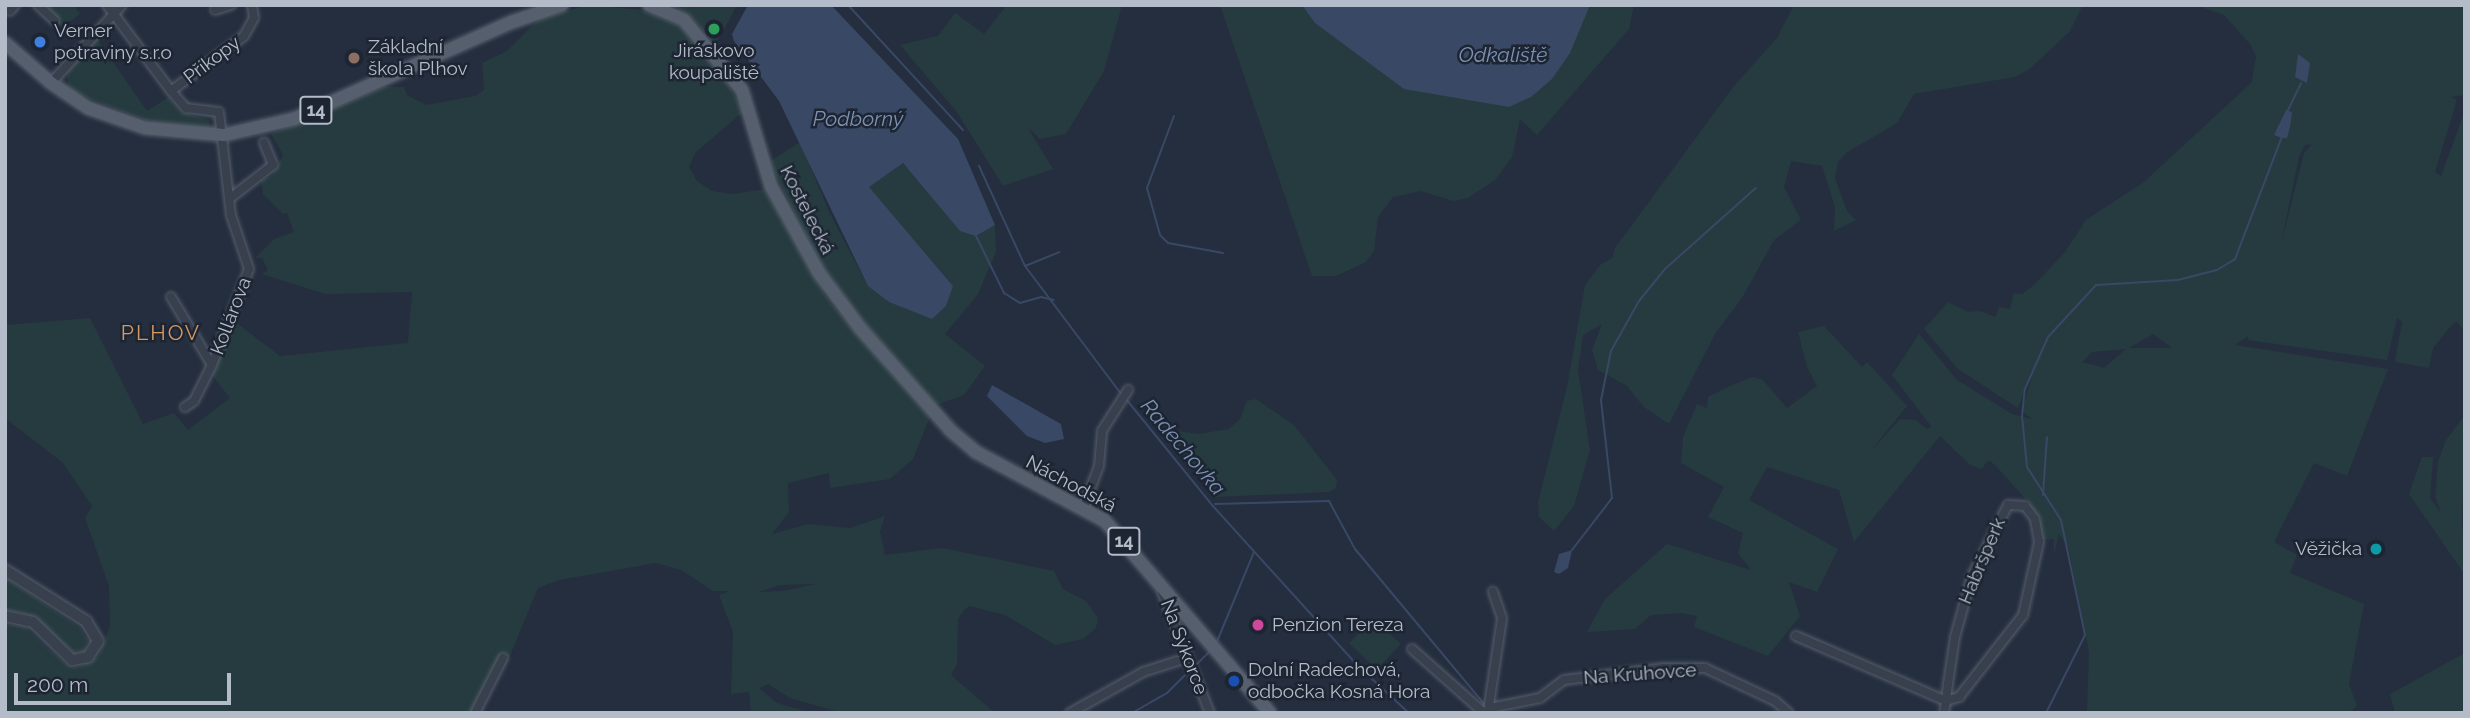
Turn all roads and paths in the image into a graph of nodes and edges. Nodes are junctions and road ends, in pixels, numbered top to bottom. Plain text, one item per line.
1 (38, 5) edge
2 (122, 5) edge
3 (231, 5) edge
4 (252, 5) edge
5 (562, 5) edge
6 (649, 5) edge
7 (110, 9) edge
8 (215, 10) dead end
9 (55, 22) dead end
10 (5, 43) edge
11 (51, 83) junction
12 (172, 91) junction
13 (224, 135) junction
14 (264, 144) dead end
15 (229, 199) junction
16 (171, 297) dead end
17 (212, 365) junction
18 (1127, 391) dead end
19 (186, 407) dead end
20 (951, 431) joint
21 (1083, 509) junction
22 (5, 570) edge
23 (1158, 581) junction
24 (1493, 592) dead end
25 (5, 617) edge
26 (1796, 636) dead end
27 (1412, 649) dead end
28 (503, 658) dead end
29 (1187, 658) junction
30 (1946, 701) junction
31 (1487, 711) edge
32 (475, 713) edge
33 (1070, 713) edge
34 (1210, 713) edge
35 (1270, 713) edge
36 (1789, 713) edge
37 (1944, 713) edge

1 - 9 street
2 - 7 street
3 - 8 street, Příkopy
4 - 12 street, Příkopy
5 - 13 main road, 14
6 - 20 main road, Kostelecká / 14
7 - 11 street
7 - 12 street, Příkopy
10 - 11 main road, 14
11 - 13 main road, 14
12 - 13 street
13 - 15 street, Kollárova
14 - 15 street
15 - 17 street, Kollárova
16 - 17 street
17 - 19 street, Kollárova
18 - 21 street
20 - 21 main road, Náchodská / 14
21 - 23 main road, Náchodská / 14
22 - 25 street
23 - 29 street, Na Sýkorce
23 - 35 main road, Náchodská / 14
24 - 31 street
26 - 30 street
27 - 31 street
28 - 32 street
29 - 33 street
29 - 34 street, Na Sýkorce
30 - 30 street, Habršperk
30 - 37 street, Habršperk
31 - 36 street, Na Kruhovce

